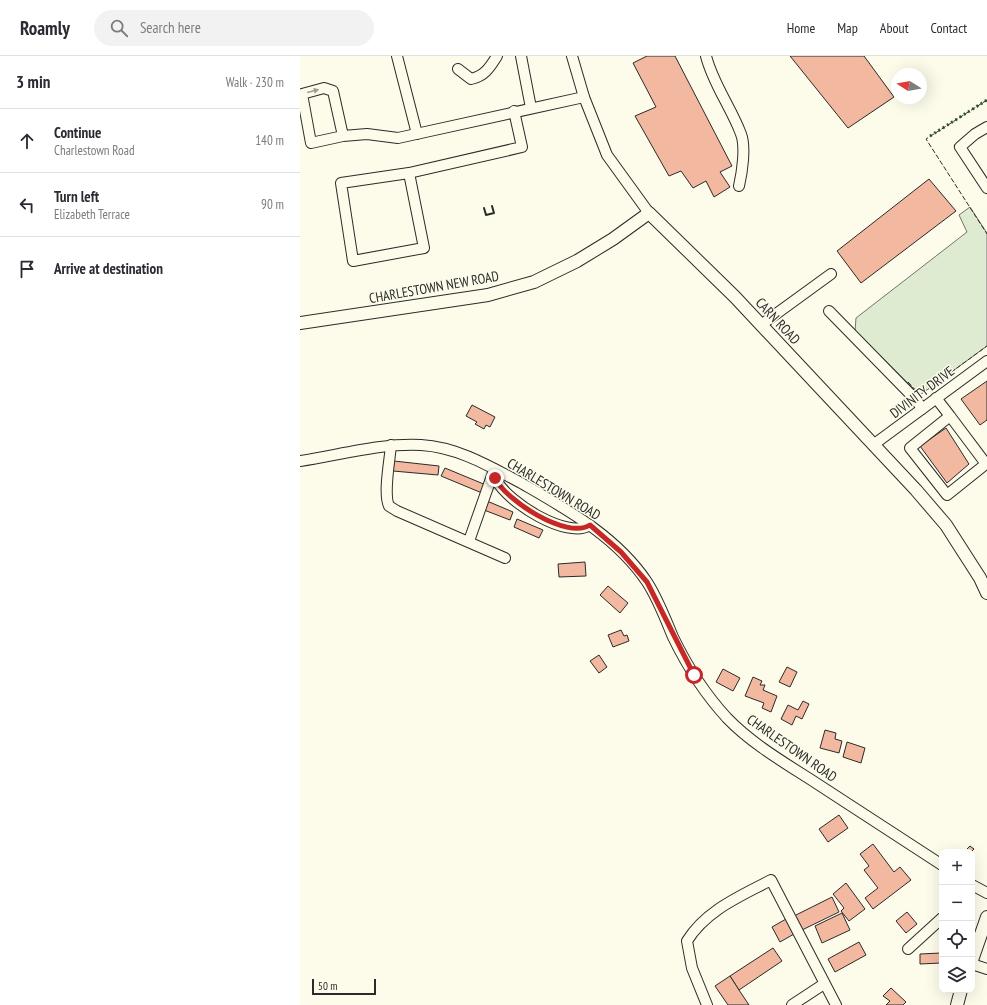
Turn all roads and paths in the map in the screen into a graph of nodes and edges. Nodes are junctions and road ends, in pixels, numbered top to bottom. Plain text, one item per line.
1 (397, 56) edge
2 (497, 56) edge
3 (521, 56) edge
4 (572, 56) edge
5 (706, 56) edge
6 (458, 70) dead end
7 (584, 97) junction
8 (531, 108) junction
9 (514, 111) junction
10 (987, 127) edge
11 (418, 134) junction
12 (343, 136) junction
13 (409, 173) junction
14 (739, 186) dead end
15 (987, 188) edge
16 (649, 213) junction
17 (831, 274) dead end
18 (829, 311) dead end
19 (300, 323) edge
20 (761, 325) junction
21 (987, 361) edge
22 (936, 398) junction
23 (922, 409) junction
24 (950, 416) junction
25 (392, 445) junction
26 (873, 445) junction
27 (983, 452) edge
28 (300, 460) edge
29 (494, 469) junction
30 (590, 525) junction
31 (469, 541) junction
32 (505, 558) dead end
33 (987, 593) edge
34 (939, 863) edge
35 (975, 888) edge
36 (987, 893) edge
37 (987, 917) edge
38 (939, 921) edge
39 (908, 949) dead end
40 (973, 957) edge
41 (975, 965) edge
42 (987, 969) edge
43 (824, 984) junction
44 (961, 993) edge
45 (707, 1005) edge
46 (792, 1005) edge
47 (836, 1005) edge
48 (957, 1005) edge

1 - 11 street
2 - 6 street
3 - 8 street
4 - 7 street, CARN ROAD
5 - 14 street
7 - 8 street
7 - 16 street, CARN ROAD
8 - 9 street
9 - 11 street
9 - 13 street
10 - 15 street
11 - 12 street
12 -> 12 street
13 - 13 street
16 - 19 main road, CHARLESTOWN NEW ROAD
16 - 20 main road, CARN ROAD
17 - 20 street
18 - 23 street
20 - 26 main road, CARN ROAD
21 - 22 street, DIVINITY DRIVE
22 - 23 street, DIVINITY DRIVE
22 - 24 street
23 - 26 street, DIVINITY DRIVE
24 - 27 street
24 - 27 street
25 - 28 street, CHARLESTOWN ROAD
25 - 29 street, CHARLESTOWN ROAD
25 - 31 street
26 - 33 main road, CARN ROAD
29 - 30 street, CHARLESTOWN ROAD
29 - 30 street
29 - 31 street
30 - 34 street, CHARLESTOWN ROAD
31 - 32 street
35 - 36 street
37 - 40 main road
38 - 39 street
41 - 42 street
43 - 45 street
43 - 46 street
43 - 47 street
44 - 48 main road

